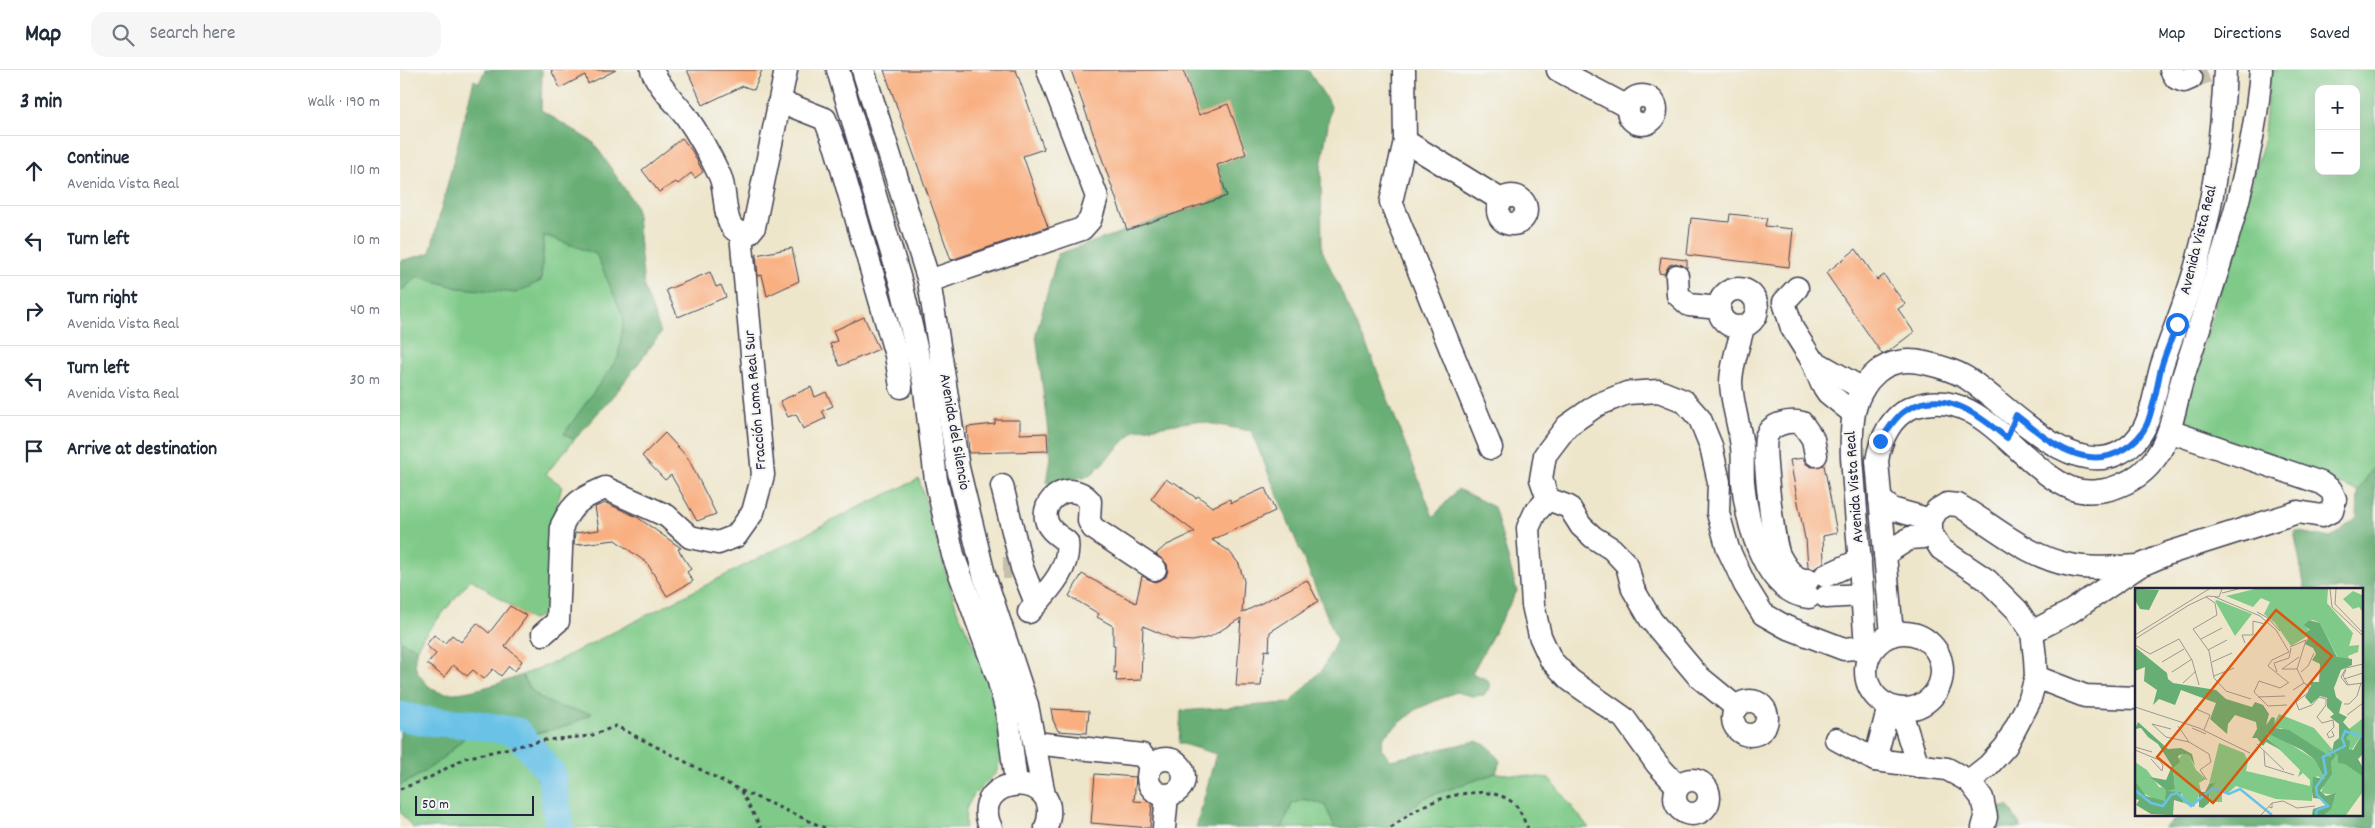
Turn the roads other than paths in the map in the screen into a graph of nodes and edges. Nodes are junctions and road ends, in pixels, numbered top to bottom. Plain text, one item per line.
1 (652, 70) edge
2 (786, 70) edge
3 (838, 70) edge
4 (863, 70) edge
5 (1048, 70) edge
6 (1404, 70) edge
7 (1558, 70) edge
8 (2261, 70) edge
9 (2199, 73) edge
10 (778, 105) junction
11 (1628, 107) dead end
12 (1405, 141) junction
13 (1501, 200) dead end
14 (2210, 206) junction
15 (2235, 213) junction
16 (910, 218) junction
17 (883, 225) junction
18 (741, 234) junction
19 (2204, 275) junction
20 (1677, 276) dead end
21 (929, 281) junction
22 (1797, 288) dead end
23 (1719, 308) junction
24 (1743, 327) junction
25 (1835, 385) junction
26 (901, 387) dead end
27 (1863, 389) junction
28 (1853, 413) junction
29 (2016, 415) junction
30 (2169, 431) junction
31 (2007, 438) junction
32 (1491, 448) dead end
33 (1816, 455) dead end
34 (1002, 486) dead end
35 (1548, 499) junction
36 (1880, 500) junction
37 (1773, 519) junction
38 (1931, 527) junction
39 (1751, 528) junction
40 (1885, 554) junction
41 (1772, 558) junction
42 (1860, 560) junction
43 (2139, 566) junction
44 (1005, 568) junction
45 (1063, 568) junction
46 (1156, 568) dead end
47 (1821, 587) junction
48 (1862, 595) junction
49 (1030, 611) junction
50 (2032, 632) junction
51 (543, 634) dead end
52 (1892, 634) junction
53 (1006, 639) junction
54 (1866, 646) junction
55 (2036, 677) junction
56 (2135, 698) edge
57 (1736, 708) dead end
58 (1895, 708) junction
59 (1836, 739) dead end
60 (1035, 743) junction
61 (1875, 760) junction
62 (1918, 766) junction
63 (1151, 767) junction
64 (1969, 781) junction
65 (1016, 783) junction
66 (1678, 786) dead end
67 (1044, 795) junction
68 (1167, 795) junction
69 (991, 828) edge
70 (1046, 828) edge
71 (1164, 828) edge
72 (1983, 828) edge

1 - 18 street, Fracción Loma Real Sur
2 - 10 street
3 - 17 street, Avenida del Silencio
4 - 16 street, Avenida del Silencio
5 - 21 street
6 - 12 street
7 - 11 street
8 - 15 street, Avenida Vista Real
9 - 14 street, Avenida Vista Real
10 - 18 street
10 - 26 street
12 - 13 street
12 - 32 street
14 - 15 street
14 - 19 street, Avenida Vista Real
15 - 19 street, Avenida Vista Real
16 - 17 street
16 - 21 street, Avenida del Silencio
17 - 65 street, Avenida del Silencio
18 - 51 street, Fracción Loma Real Sur
19 - 29 street, Avenida Vista Real
19 - 30 street, Avenida Vista Real
20 - 23 street
21 - 44 street, Avenida del Silencio
22 - 25 street
23 - 24 street
23 - 24 street
24 - 39 street
25 - 27 street
25 - 28 street
27 - 28 street, Avenida Vista Real
27 - 29 street, Avenida Vista Real
28 - 42 street, Avenida Vista Real
29 - 31 street
30 - 31 street, Avenida Vista Real
30 - 43 street
31 - 36 street, Avenida Vista Real
33 - 37 street
34 - 44 street
35 - 54 street
35 - 57 street
35 - 66 street
36 - 38 street
36 - 40 street, Avenida Vista Real
37 - 39 street
37 - 41 street
38 - 40 street
38 - 43 street
38 - 50 street
39 - 41 street
40 - 52 street, Avenida Vista Real
41 - 47 street
42 - 47 street
42 - 48 street, Avenida Vista Real
43 - 50 street
44 - 45 street
44 - 49 street
44 - 53 street, Avenida del Silencio
45 - 46 street
45 - 49 street
47 - 48 street
48 - 54 street, Avenida Vista Real
49 - 53 street
50 - 55 street
52 - 54 street
52 - 58 street
53 - 60 street, Avenida del Silencio
54 - 58 street
55 - 56 street
55 - 64 street
58 - 61 street
58 - 62 street
59 - 61 street
60 - 63 street
60 - 67 street, Avenida del Silencio
61 - 62 street
62 - 64 street
63 - 68 street
63 - 68 street
64 - 72 street
65 - 67 street
65 - 69 street
67 - 70 street, Avenida del Silencio
68 - 71 street

